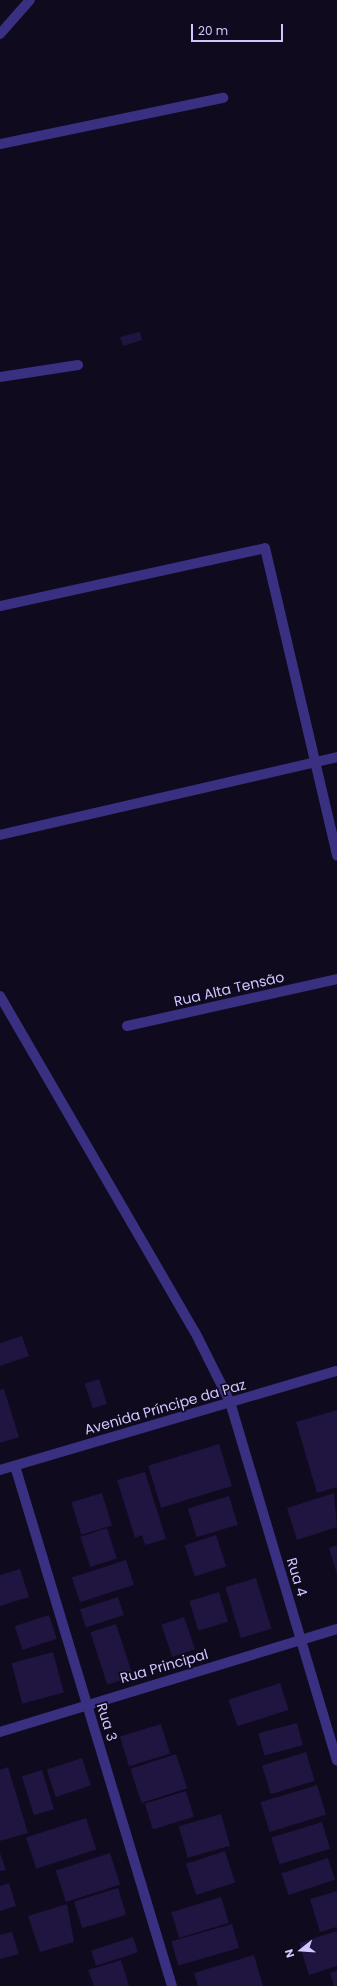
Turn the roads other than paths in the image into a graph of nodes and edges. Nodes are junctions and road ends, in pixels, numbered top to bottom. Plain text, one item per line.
1 (30, 0) edge
2 (0, 34) edge
3 (223, 98) dead end
4 (0, 144) edge
5 (78, 365) dead end
6 (0, 377) edge
7 (0, 606) edge
8 (337, 757) edge
9 (315, 762) junction
10 (0, 835) edge
11 (337, 856) edge
12 (337, 979) edge
13 (0, 996) edge
14 (127, 1026) dead end
15 (337, 1371) edge
16 (230, 1402) junction
17 (15, 1466) junction
18 (0, 1470) edge
19 (337, 1629) edge
20 (302, 1640) junction
21 (87, 1704) junction
22 (0, 1732) edge
23 (337, 1760) edge
24 (172, 1986) edge

1 - 2 street
3 - 4 street
5 - 6 street
7 - 9 street
8 - 9 street
9 - 10 street
9 - 11 street
12 - 14 street, Rua Alta Tensão
13 - 16 street, Rua 4
15 - 16 street, Avenida Príncipe da Paz
16 - 17 street, Avenida Príncipe da Paz
16 - 20 street, Rua 4
17 - 18 street, Avenida Príncipe da Paz
17 - 21 street, Rua 3
19 - 20 street, Rua Principal
20 - 21 street, Rua Principal
20 - 23 street, Rua 4
21 - 22 street, Rua Principal
21 - 24 street, Rua 3

